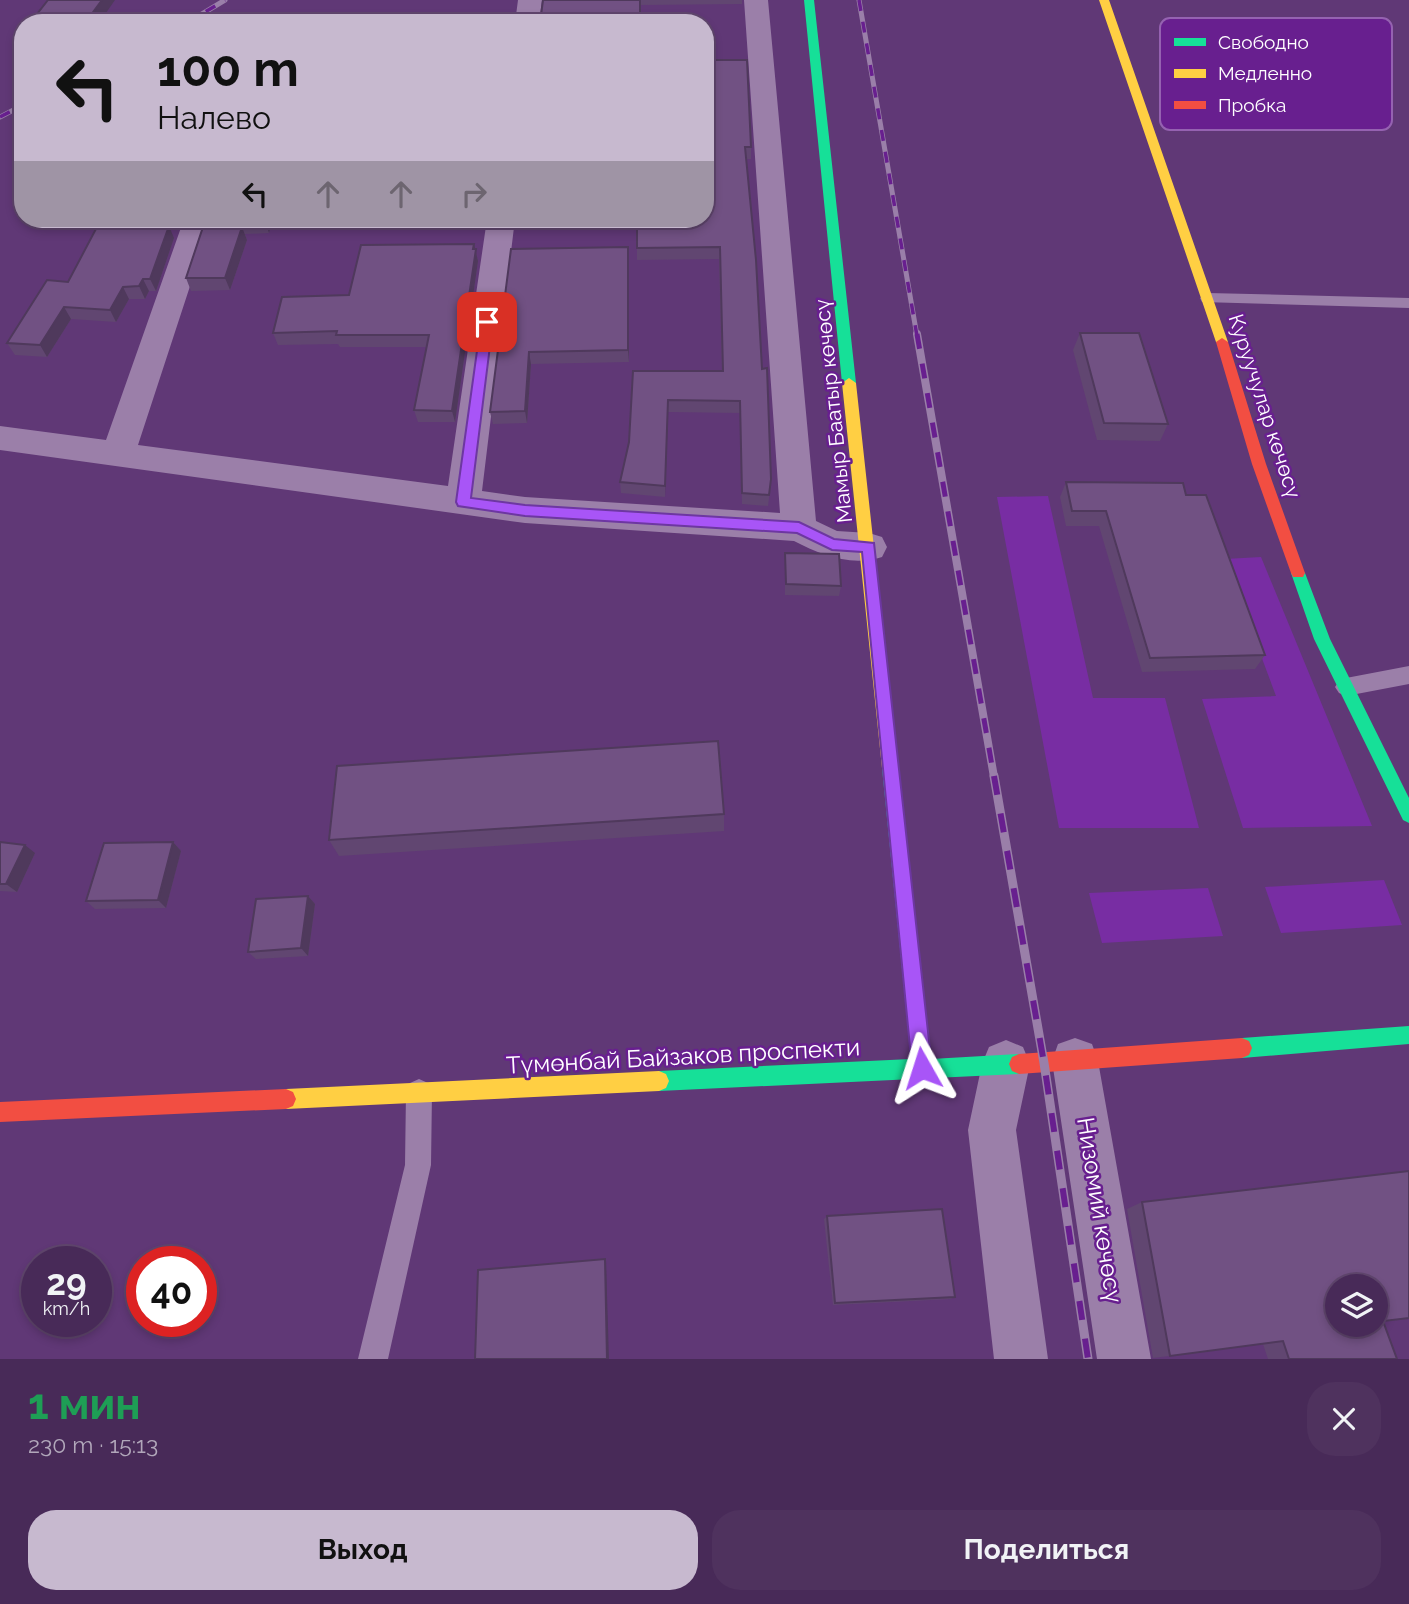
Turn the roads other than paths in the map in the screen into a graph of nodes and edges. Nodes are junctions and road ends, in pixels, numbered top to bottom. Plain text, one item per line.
1 (757, 0) edge
2 (809, 0) edge
3 (1104, 0) edge
4 (195, 228) edge
5 (500, 228) edge
6 (1209, 298) junction
7 (1409, 303) edge
8 (0, 438) edge
9 (118, 454) junction
10 (463, 502) junction
11 (799, 527) junction
12 (869, 547) junction
13 (1409, 675) edge
14 (1346, 687) junction
15 (1409, 815) edge
16 (1409, 1035) edge
17 (1075, 1061) junction
18 (1006, 1064) junction
19 (922, 1068) junction
20 (419, 1092) junction
21 (0, 1112) edge
22 (373, 1359) edge
23 (1021, 1359) edge
24 (1124, 1359) edge

1 - 11 street
2 - 12 main road, Мамыр Баатыр көчөсү
3 - 6 main road, Куруучулар көчөсү
4 - 9 street
5 - 10 street
6 - 7 lane
6 - 14 main road, Куруучулар көчөсү
8 - 9 street
9 - 10 street
10 - 11 street
11 - 12 street
12 - 19 main road, Мамыр Баатыр көчөсү
13 - 14 lane
14 - 15 main road, Куруучулар көчөсү
16 - 17 main road, Түмөнбай Байзаков проспекти
17 - 18 main road, Түмөнбай Байзаков проспекти
17 - 24 street, Низомий көчөсү
18 - 19 main road, Түмөнбай Байзаков проспекти
18 - 23 street
19 - 20 main road, Түмөнбай Байзаков проспекти
20 - 21 main road, Түмөнбай Байзаков проспекти
20 - 22 lane

